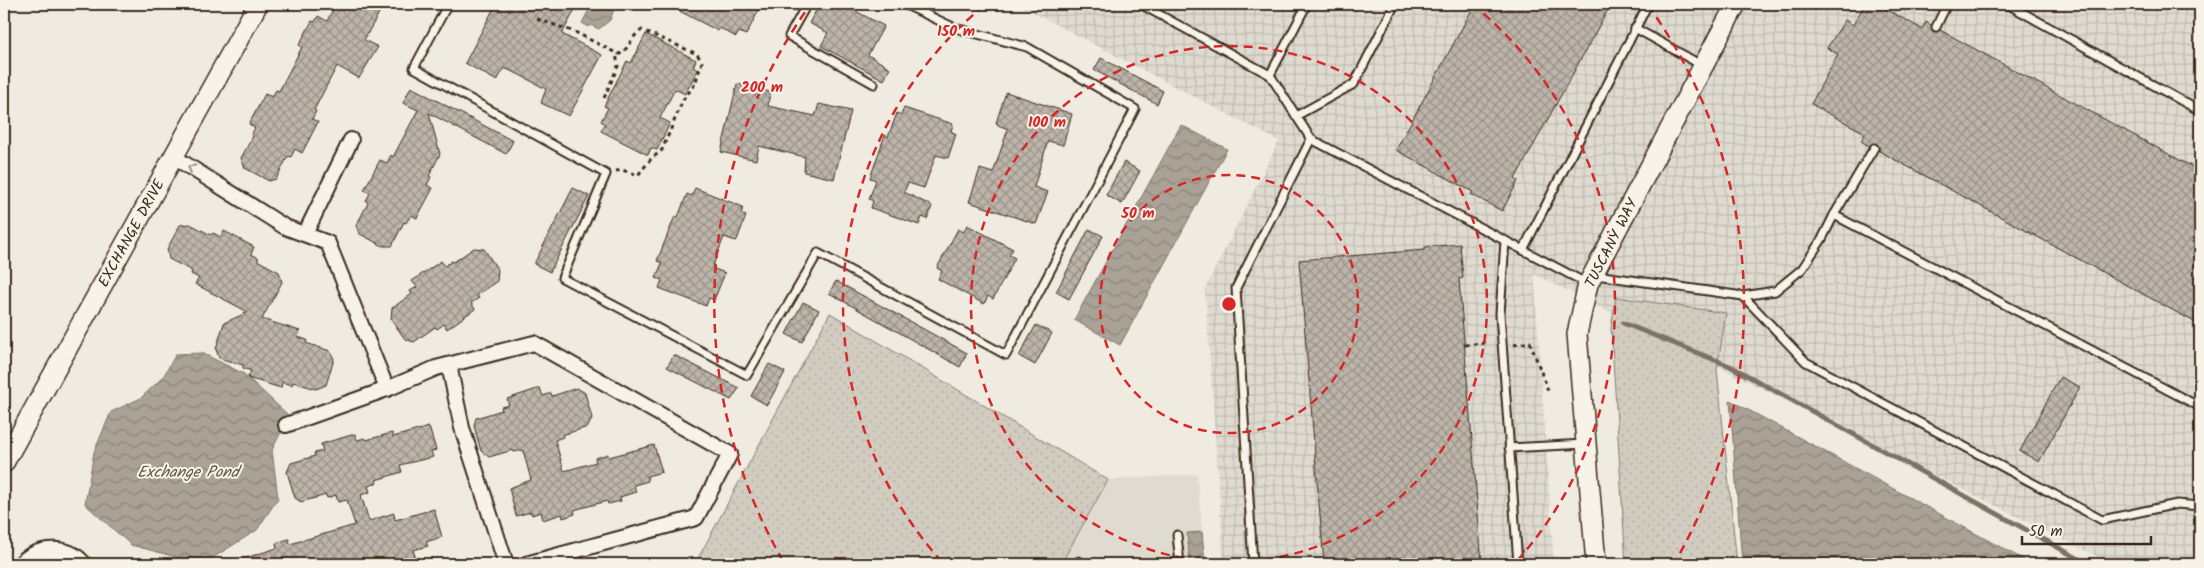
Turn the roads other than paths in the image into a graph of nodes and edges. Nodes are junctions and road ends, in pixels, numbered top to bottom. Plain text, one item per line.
1 (258, 4) edge
2 (448, 4) edge
3 (807, 4) edge
4 (904, 4) edge
5 (1140, 4) edge
6 (1307, 4) edge
7 (1395, 4) edge
8 (1648, 4) edge
9 (1736, 4) edge
10 (1947, 4) edge
11 (2007, 4) edge
12 (1936, 27) dead end
13 (1635, 28) junction
14 (1703, 66) junction
15 (1270, 75) junction
16 (874, 84) dead end
17 (2200, 111) edge
18 (1296, 116) junction
19 (1311, 139) junction
20 (351, 140) dead end
21 (1874, 148) dead end
22 (174, 157) junction
23 (1834, 215) junction
24 (305, 234) junction
25 (1505, 241) junction
26 (1523, 250) junction
27 (1590, 279) junction
28 (1742, 296) junction
29 (449, 365) junction
30 (387, 389) junction
31 (2200, 406) edge
32 (286, 425) dead end
33 (1586, 444) junction
34 (1509, 448) junction
35 (4, 463) edge
36 (2200, 506) edge
37 (1177, 535) dead end
38 (20, 564) edge
39 (84, 564) edge
40 (506, 564) edge
41 (526, 564) edge
42 (1180, 564) edge
43 (1253, 564) edge
44 (1518, 564) edge
45 (1596, 564) edge

1 - 22 street, EXCHANGE DRIVE
2 - 4 lane
3 - 16 lane
5 - 15 lane
6 - 15 lane
7 - 18 lane
8 - 13 lane
9 - 14 street, TUSCANY WAY
10 - 12 lane
11 - 17 lane
13 - 14 lane
13 - 26 lane
14 - 27 street, TUSCANY WAY
15 - 18 lane
18 - 19 lane
19 - 25 lane
19 - 43 lane
20 - 24 street
21 - 23 lane
24 -> 22 street
22 - 35 street, EXCHANGE DRIVE
23 - 28 lane
23 - 31 lane
24 - 30 street
25 - 26 lane
25 - 34 lane
26 - 27 lane
27 - 28 lane
27 - 33 street, TUSCANY WAY
28 - 36 lane
29 - 30 street
29 - 40 street
29 - 41 street
30 - 32 street
33 - 34 lane
33 - 45 street, TUSCANY WAY
34 - 44 lane
37 - 42 lane
38 - 39 street

